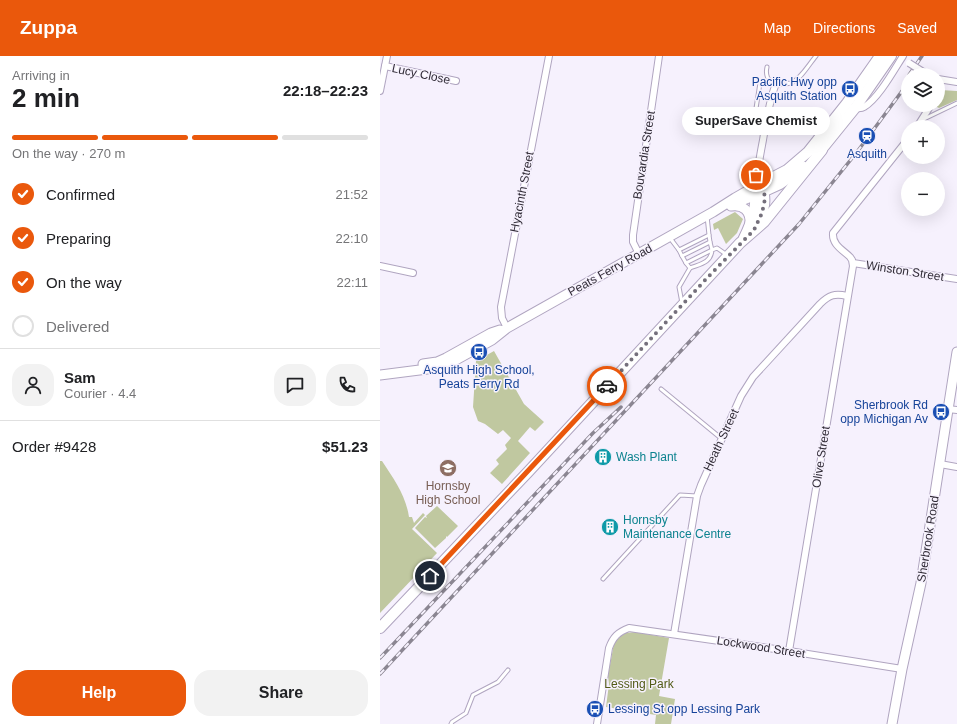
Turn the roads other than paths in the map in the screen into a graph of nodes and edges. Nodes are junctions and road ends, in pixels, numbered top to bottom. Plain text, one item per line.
1 (387, 56) edge
2 (549, 56) edge
3 (659, 56) edge
4 (816, 56) edge
5 (880, 56) edge
6 (898, 57) edge
7 (385, 66) junction
8 (766, 67) dead end
9 (917, 68) edge
10 (945, 80) edge
11 (456, 81) dead end
12 (957, 82) edge
13 (760, 83) dead end
14 (775, 86) junction
15 (380, 91) edge
16 (957, 103) edge
17 (851, 105) junction
18 (927, 112) edge
19 (922, 120) joint
20 (766, 124) junction
21 (744, 129) dead end
22 (764, 132) junction
23 (901, 148) edge
24 (822, 150) junction
25 (758, 187) junction
26 (726, 207) junction
27 (710, 214) junction
28 (751, 229) junction
29 (709, 235) junction
30 (669, 237) junction
31 (710, 242) junction
32 (679, 250) junction
33 (712, 250) junction
34 (639, 254) junction
35 (682, 256) junction
36 (729, 256) junction
37 (686, 263) junction
38 (853, 263) junction
39 (380, 266) edge
40 (690, 268) junction
41 (413, 273) dead end
42 (957, 279) edge
43 (847, 296) junction
44 (683, 304) junction
45 (507, 328) junction
46 (957, 352) edge
47 (380, 369) edge
48 (380, 375) edge
49 (661, 389) dead end
50 (952, 409) edge
51 (722, 439) junction
52 (940, 464) junction
53 (957, 467) edge
54 (697, 496) junction
55 (603, 578) dead end
56 (380, 628) edge
57 (674, 634) junction
58 (789, 651) junction
59 (902, 669) junction
60 (508, 670) dead end
61 (451, 724) edge
62 (597, 724) edge
63 (892, 724) edge

1 - 7 street
2 - 45 street, Hyacinth Street
3 - 34 street, Bouvardia Street
4 - 14 lane
5 - 17 main road
6 - 9 street, bridge
6 - 17 main road
7 - 11 street, Lucy Close
7 - 15 street
8 - 14 lane
10 - 12 street
13 - 20 lane
14 - 20 street
16 - 19 lane
17 - 24 main road
17 - 25 main road
18 - 19 street
20 - 22 street
21 - 22 lane
22 - 25 street
23 - 38 street
24 - 25 main road
24 - 28 main road
25 - 26 main road, Peats Ferry Road
25 - 27 main road, Peats Ferry Road
25 - 28 main road
26 - 27 main road, Peats Ferry Road
26 - 28 main road
27 - 29 lane
27 - 30 main road, Peats Ferry Road
28 - 36 main road
29 - 31 lane
29 - 32 lane
30 - 32 lane
30 - 34 main road, Peats Ferry Road
31 - 33 lane
31 - 35 lane
32 - 35 lane
33 - 36 lane
33 - 37 lane
33 - 40 lane
34 - 45 main road, Peats Ferry Road
35 - 37 lane
36 - 44 main road
37 - 40 lane
38 - 42 street, Winston Street
38 - 43 street, Olive Street
39 - 41 street
40 - 44 lane
43 - 51 street, Heath Street
43 - 58 street, Olive Street
44 - 56 main road
45 - 47 main road, Peats Ferry Road
45 - 48 main road, Peats Ferry Road
46 - 50 main road, Sherbrook Road
49 - 51 lane
50 - 52 main road, Sherbrook Road
51 - 54 street, Heath Street
52 - 53 street
52 - 59 main road, Sherbrook Road
54 - 55 lane
54 - 57 street, Heath Street
57 - 58 street, Lockwood Street
57 - 62 street, Lockwood Street
58 - 59 street, Lockwood Street
59 - 63 main road, Sherbrook Road
60 - 61 lane

